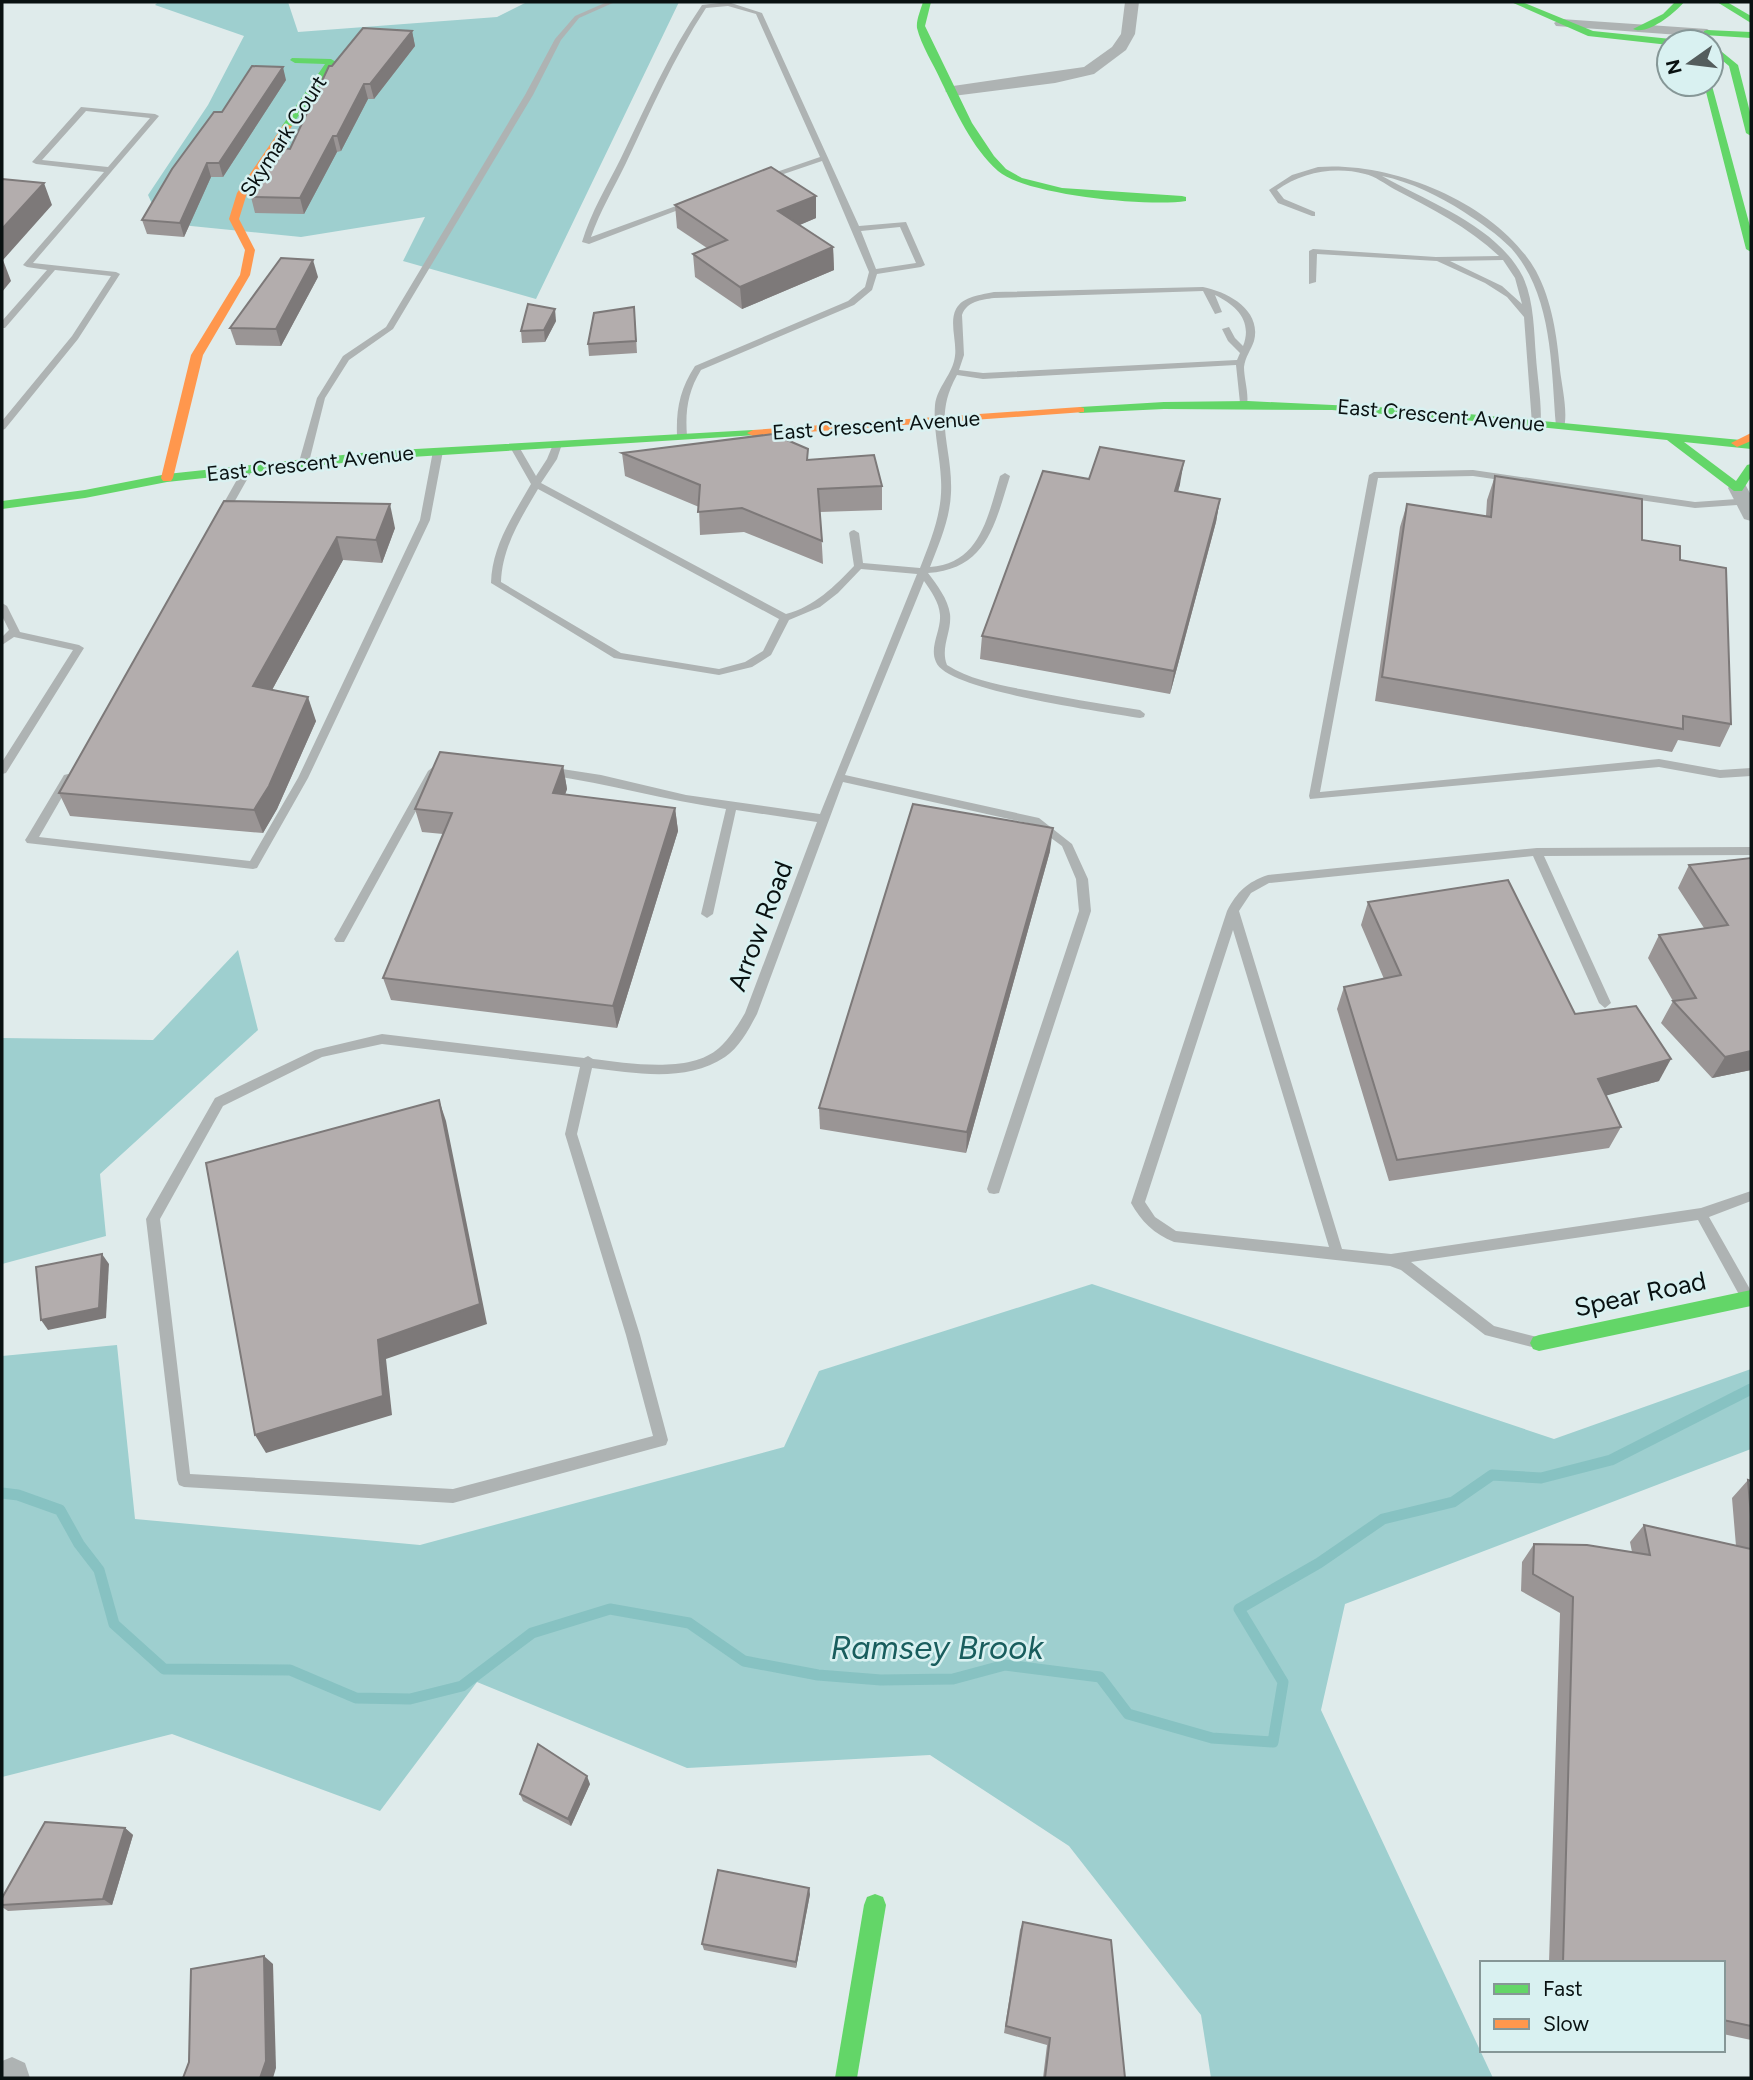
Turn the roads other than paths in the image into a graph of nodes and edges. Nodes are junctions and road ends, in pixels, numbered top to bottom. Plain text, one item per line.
1 (612, 2) edge
2 (927, 2) edge
3 (1132, 2) edge
4 (1516, 2) edge
5 (1680, 2) edge
6 (1721, 2) edge
7 (1702, 12) dead end
8 (1751, 20) edge
9 (1561, 23) junction
10 (1706, 28) edge
11 (1637, 29) junction
12 (1655, 32) edge
13 (1751, 36) edge
14 (1725, 39) edge
15 (1655, 41) edge
16 (1725, 43) edge
17 (1751, 47) edge
18 (1725, 57) edge
19 (295, 60) dead end
20 (953, 91) junction
21 (1713, 98) edge
22 (1751, 133) edge
23 (823, 158) junction
24 (110, 170) junction
25 (1368, 172) junction
26 (750, 183) edge
27 (1182, 199) dead end
28 (697, 201) edge
29 (1312, 214) dead end
30 (856, 229) junction
31 (1751, 249) edge
32 (1523, 257) junction
33 (1505, 258) junction
34 (1436, 259) junction
35 (53, 268) junction
36 (873, 272) junction
37 (1312, 282) dead end
38 (1208, 290) junction
39 (1218, 312) dead end
40 (1526, 315) junction
41 (2, 326) edge
42 (1226, 329) dead end
43 (1244, 352) junction
44 (1240, 362) junction
45 (954, 372) junction
46 (1244, 403) junction
47 (938, 422) junction
48 (1536, 424) junction
49 (1561, 426) junction
50 (2, 427) edge
51 (682, 436) junction
52 (1671, 437) junction
53 (1746, 442) edge
54 (557, 444) junction
55 (515, 447) junction
56 (438, 452) junction
57 (304, 462) junction
58 (1751, 467) edge
59 (248, 469) junction
60 (1005, 476) dead end
61 (167, 478) junction
62 (536, 484) junction
63 (1746, 501) edge
64 (2, 505) edge
65 (217, 525) edge
66 (854, 533) dead end
67 (859, 566) junction
68 (923, 573) junction
69 (2, 606) edge
70 (786, 618) junction
71 (15, 631) junction
72 (2, 642) edge
73 (1140, 714) dead end
74 (77, 763) edge
75 (436, 766) edge
76 (535, 768) edge
77 (2, 770) edge
78 (1751, 772) edge
79 (839, 777) junction
80 (732, 805) junction
81 (824, 819) junction
82 (1751, 851) edge
83 (1536, 852) junction
84 (1233, 911) junction
85 (707, 914) dead end
86 (340, 939) dead end
87 (1605, 1003) dead end
88 (588, 1061) junction
89 (994, 1189) dead end
90 (1751, 1196) edge
91 (1701, 1214) junction
92 (1337, 1253) junction
93 (1390, 1260) junction
94 (1750, 1298) edge
95 (1539, 1343) joint
96 (876, 1905) dead end
97 (846, 2078) edge

1 - 57 lane
2 - 20 street
3 - 20 street
4 - 9 street
5 - 11 street
6 - 8 street
7 - 10 street
9 - 11 street
9 - 15 street
11 - 12 street
13 - 14 street
16 - 17 street
18 - 22 street
19 - 61 street, Skymark Court
20 - 27 street
21 - 31 street
23 - 26 lane
23 - 28 lane
23 - 30 lane
24 - 24 lane
24 - 35 lane
25 - 29 lane
25 - 32 lane
25 - 33 lane
30 - 36 lane
30 - 36 lane
32 - 33 lane
32 - 49 lane
33 - 34 lane
33 - 40 lane
34 - 37 lane
34 - 40 lane
35 - 41 lane
35 - 50 lane
36 - 51 lane
38 - 39 lane
38 - 43 lane
38 - 45 lane, Arrow Road
40 - 48 lane
42 - 43 lane
43 - 44 lane
44 - 45 lane
44 - 46 lane
45 - 47 lane, Arrow Road
46 - 47 street, East Crescent Avenue
46 - 48 street, East Crescent Avenue
47 - 51 street, East Crescent Avenue
47 - 68 lane, Arrow Road
48 - 49 street, East Crescent Avenue
49 - 52 street, East Crescent Avenue
51 - 54 street, East Crescent Avenue
52 - 53 street, East Crescent Avenue
52 - 63 street
54 - 55 street, East Crescent Avenue
54 - 62 lane
55 - 56 street, East Crescent Avenue
55 - 62 lane
56 - 57 street, East Crescent Avenue
56 - 74 lane
57 - 59 street, East Crescent Avenue
58 - 63 street
59 - 61 street, East Crescent Avenue
59 - 65 lane
60 - 68 lane
61 - 64 street, East Crescent Avenue
62 - 70 lane
62 - 70 lane
63 - 78 lane
66 - 67 lane
67 - 68 lane
67 - 70 lane
68 - 73 lane
68 - 79 lane, Arrow Road
69 - 71 lane
71 - 72 lane
71 - 77 lane
75 - 86 lane
76 - 80 lane
79 - 81 lane, Arrow Road
79 - 89 lane
80 - 81 lane
80 - 85 lane
81 - 88 lane, Arrow Road
82 - 83 lane
83 - 84 lane
83 - 87 lane
84 - 92 lane
84 - 92 lane
88 - 88 lane, Arrow Road
90 - 91 lane
91 - 93 lane
91 - 94 lane
92 - 93 lane
93 - 95 lane
94 - 95 street, Spear Road
96 - 97 street

